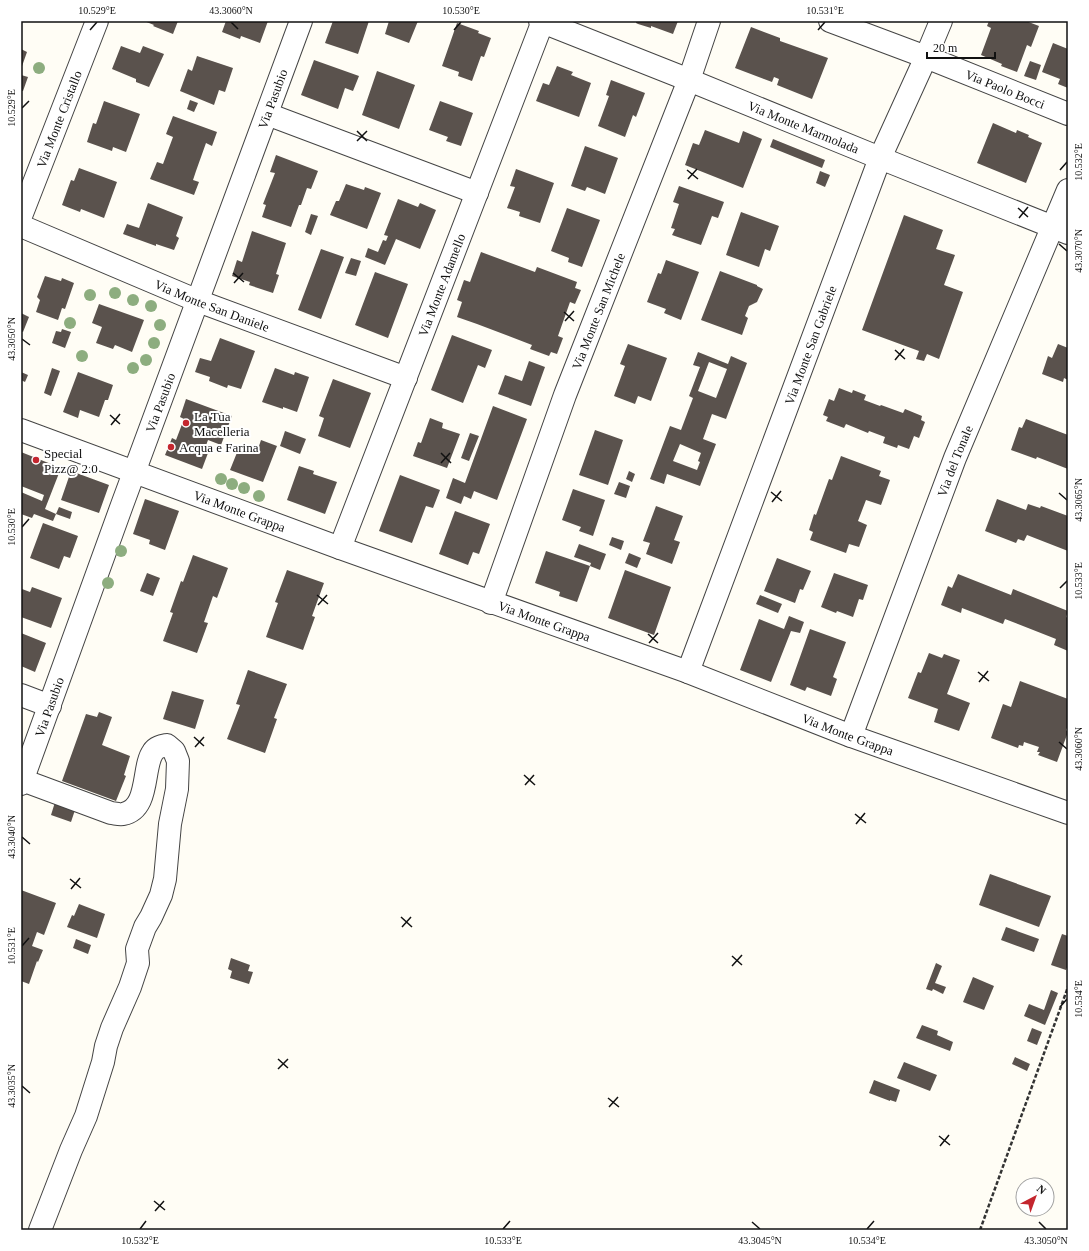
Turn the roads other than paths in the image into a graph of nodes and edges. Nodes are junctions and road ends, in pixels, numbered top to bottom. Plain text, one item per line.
1 (97, 21) edge
2 (300, 21) edge
3 (542, 21) edge
4 (709, 21) edge
5 (830, 21) edge
6 (941, 21) edge
7 (926, 57) junction
8 (689, 80) junction
9 (266, 114) junction
10 (1068, 114) edge
11 (880, 158) junction
12 (1068, 190) edge
13 (477, 193) junction
14 (21, 216) edge
15 (21, 226) edge
16 (1060, 230) edge
17 (198, 301) junction
18 (406, 378) junction
19 (21, 430) edge
20 (134, 472) junction
21 (340, 548) junction
22 (491, 603) junction
23 (688, 672) junction
24 (21, 695) edge
25 (50, 706) junction
26 (851, 736) junction
27 (22, 782) edge
28 (1068, 813) edge
29 (40, 1230) edge

1 - 14 street, Via Monte Cristallo
2 - 9 street, Via Pasubio
3 - 8 street, Via Monte Marmolada
3 - 13 street, Via Monte Adamello
4 - 8 street, Via Monte San Michele
5 - 7 street, Via Paolo Bocci
6 - 7 street, Via Monte San Gabriele
7 - 10 street, Via Paolo Bocci
7 - 11 street, Via Monte San Gabriele
8 - 11 street, Via Monte Marmolada
8 - 22 street, Via Monte San Michele
9 - 13 street
9 - 17 street, Via Pasubio
11 - 16 street, Via Monte Marmolada
11 - 23 street, Via Monte San Gabriele
12 - 16 street, Via del Tonale
13 - 18 street, Via Monte Adamello
15 - 17 street, Via Monte San Daniele
16 - 26 street, Via del Tonale
17 - 18 street, Via Monte San Daniele
17 - 20 street, Via Pasubio
18 - 21 street, Via Monte Adamello
19 - 20 street, Via Monte Grappa
20 - 21 street, Via Monte Grappa
20 - 25 street, Via Pasubio
21 - 22 street, Via Monte Grappa
22 - 23 street, Via Monte Grappa
23 - 26 street, Via Monte Grappa
24 - 25 street
25 - 27 street, Via Pasubio
26 - 28 street, Via Monte Grappa
27 - 29 street

